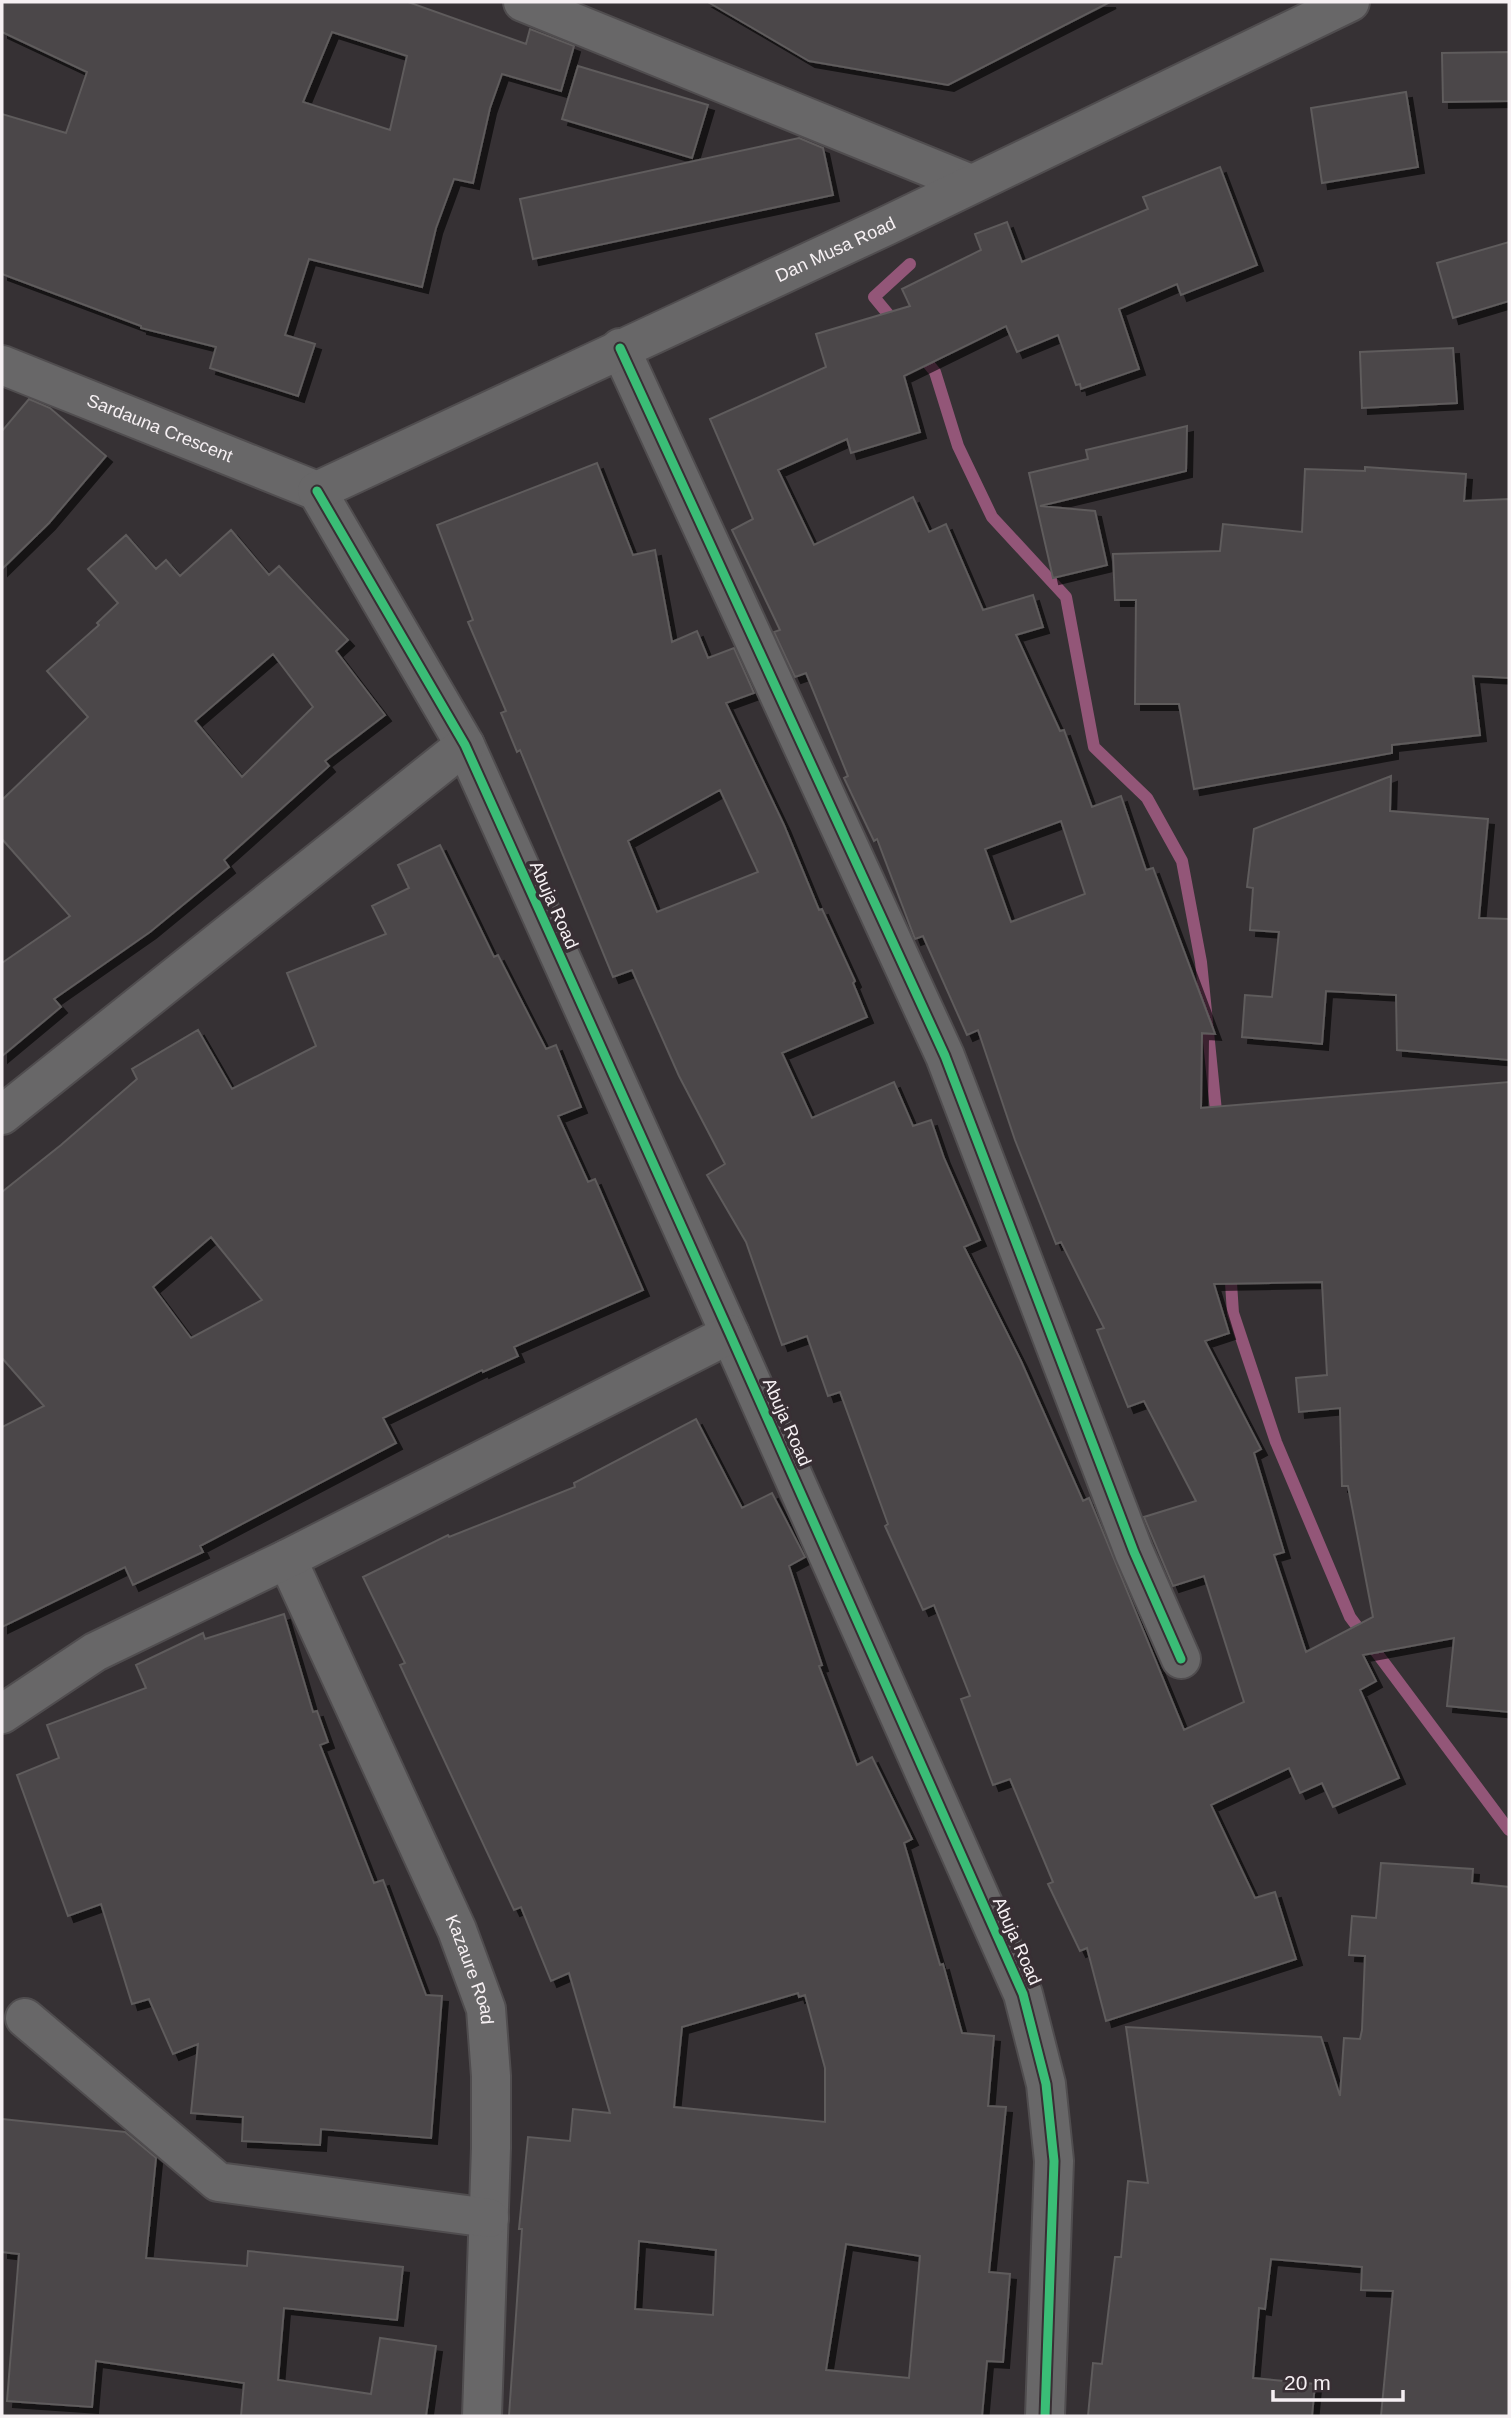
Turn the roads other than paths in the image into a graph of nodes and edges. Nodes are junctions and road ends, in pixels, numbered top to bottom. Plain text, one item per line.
1 (523, 2) edge
2 (1350, 2) edge
3 (971, 184) junction
4 (620, 348) junction
5 (2, 365) edge
6 (317, 491) junction
7 (465, 745) junction
8 (2, 1115) edge
9 (730, 1334) junction
10 (287, 1559) junction
11 (1181, 1658) dead end
12 (2, 1714) edge
13 (25, 2018) dead end
14 (489, 2218) junction
15 (482, 2416) edge
16 (1045, 2416) edge

1 - 3 street
2 - 3 street, Dan Musa Road
3 - 4 street, Dan Musa Road
4 - 6 street, Dan Musa Road
4 - 11 street
5 - 6 street, Sardauna Crescent
6 - 7 street, Abuja Road
7 - 8 street
7 - 9 street, Abuja Road
9 - 10 street
9 - 16 street, Abuja Road
10 - 12 street
10 - 14 street, Kazaure Road
13 - 14 street
14 - 15 street, Kazaure Road

